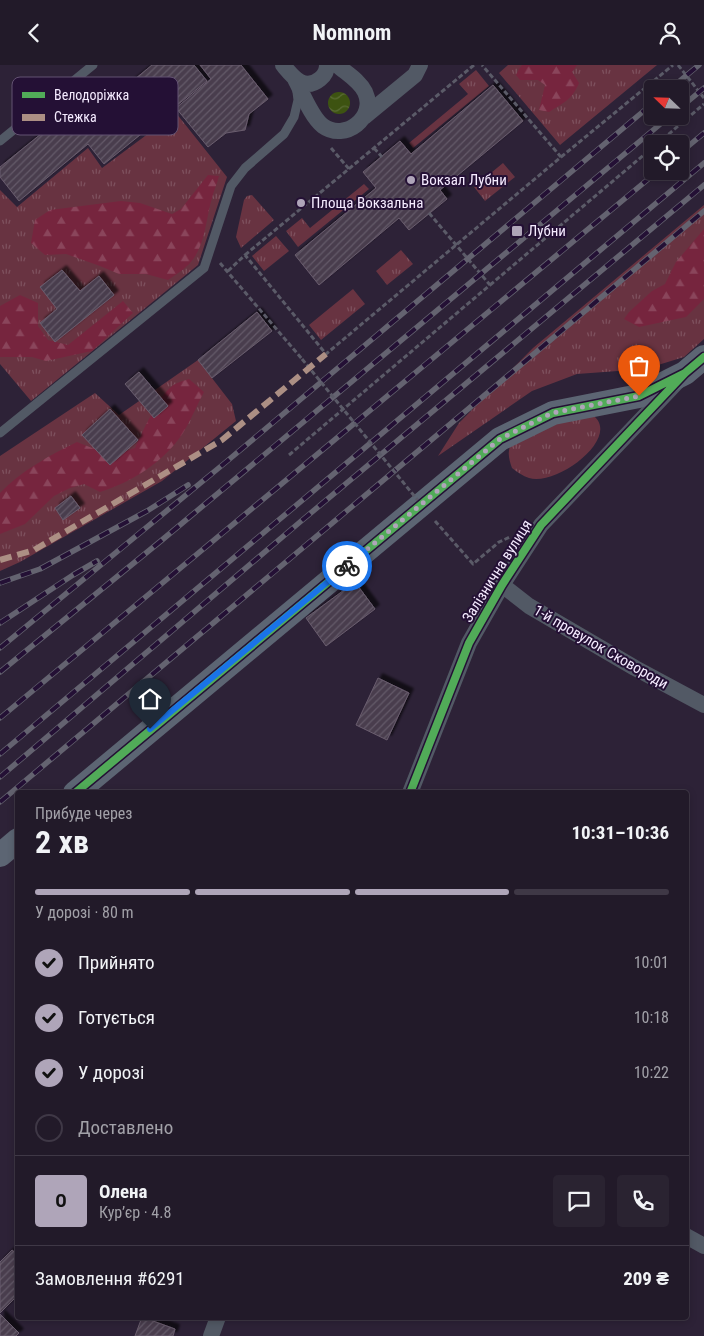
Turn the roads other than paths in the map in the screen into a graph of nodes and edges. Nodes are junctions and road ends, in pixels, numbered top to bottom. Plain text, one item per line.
1 (93, 65) edge
2 (283, 65) edge
3 (327, 65) edge
4 (336, 65) edge
5 (420, 65) edge
6 (78, 77) edge
7 (295, 79) junction
8 (364, 117) junction
9 (12, 131) edge
10 (0, 141) edge
11 (704, 357) edge
12 (685, 373) junction
13 (0, 433) edge
14 (502, 585) junction
15 (704, 705) edge
16 (79, 790) edge
17 (411, 790) edge
18 (15, 842) edge
19 (0, 855) edge
20 (689, 1238) edge
21 (704, 1246) edge
22 (217, 1320) edge
23 (211, 1336) edge

1 - 6 lane
2 - 7 street
3 - 7 street
4 - 8 street
5 - 8 street
7 - 8 street
7 - 13 lane
9 - 10 lane
11 - 12 street, Залізнична вулиця
12 - 14 street, Залізнична вулиця
12 - 16 street
14 - 15 street, 1-й провулок Сковороди
14 - 17 street, Залізнична вулиця
18 - 19 street
20 - 21 street
22 - 23 street

